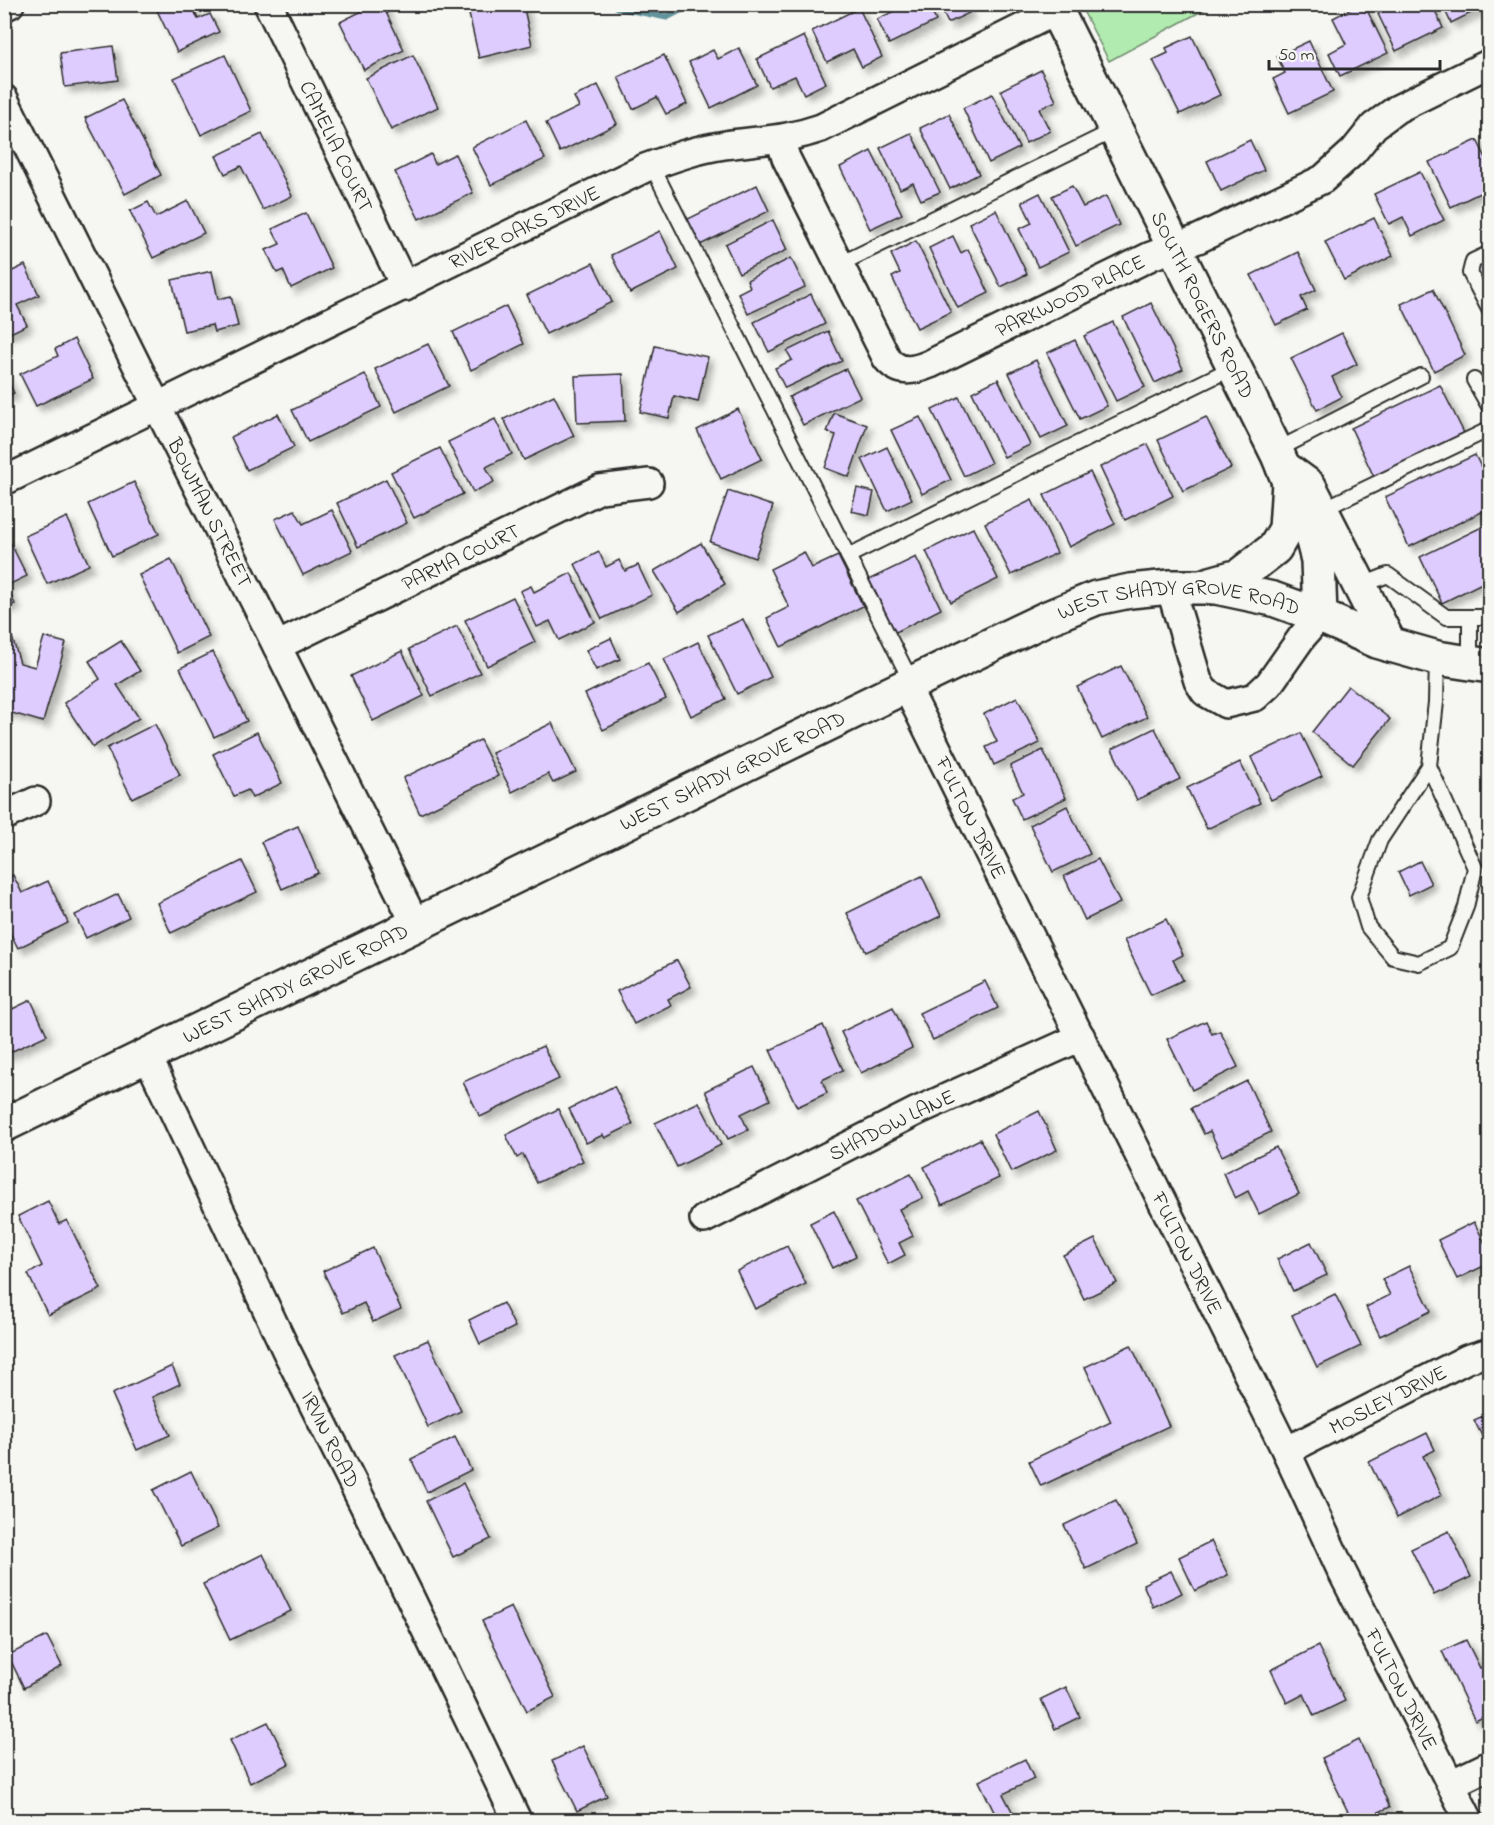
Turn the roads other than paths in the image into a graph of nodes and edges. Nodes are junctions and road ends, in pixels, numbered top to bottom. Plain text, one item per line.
1 (10, 4) edge
2 (268, 4) edge
3 (4, 7) edge
4 (1054, 8) edge
5 (1490, 63) edge
6 (4, 99) edge
7 (1115, 130) junction
8 (780, 140) junction
9 (652, 165) junction
10 (1174, 248) junction
11 (1490, 254) edge
12 (840, 264) junction
13 (405, 286) junction
14 (1490, 311) edge
15 (1234, 367) junction
16 (1421, 376) dead end
17 (1474, 380) dead end
18 (158, 407) junction
19 (1490, 408) edge
20 (1490, 429) edge
21 (1282, 467) junction
22 (4, 481) edge
23 (649, 483) dead end
24 (1322, 510) junction
25 (848, 556) junction
26 (1360, 586) junction
27 (1170, 587) junction
28 (1202, 587) junction
29 (1320, 616) junction
30 (1470, 617) junction
31 (1490, 617) edge
32 (1390, 645) junction
33 (277, 646) junction
34 (1437, 658) junction
35 (1480, 664) edge
36 (909, 684) junction
37 (1429, 766) junction
38 (36, 801) dead end
39 (4, 816) edge
40 (416, 925) junction
41 (1080, 1037) junction
42 (147, 1055) junction
43 (4, 1125) edge
44 (705, 1219) dead end
45 (1490, 1352) edge
46 (1286, 1451) junction
47 (1490, 1765) edge
48 (1451, 1784) junction
49 (517, 1821) edge
50 (1469, 1821) edge

1 - 3 street
2 - 13 street, CAMELIA COURT
4 - 7 main road, SOUTH ROGERS ROAD
4 - 8 street, RIVER OAKS DRIVE
5 - 10 street, PARKWOOD PLACE
6 - 18 street, BOWMAN STREET
7 - 10 main road, SOUTH ROGERS ROAD
7 - 12 lane
8 - 9 street, RIVER OAKS DRIVE
8 - 12 street, PARKWOOD PLACE
9 - 13 street, RIVER OAKS DRIVE
9 - 25 lane
10 - 12 street, PARKWOOD PLACE
10 - 15 main road, SOUTH ROGERS ROAD
11 - 14 lane
13 - 18 street, RIVER OAKS DRIVE
15 - 21 main road, SOUTH ROGERS ROAD
15 - 25 lane
16 - 21 lane
17 - 19 lane
18 - 22 street, RIVER OAKS DRIVE
18 - 33 street, BOWMAN STREET
20 - 24 lane
21 - 24 main road
21 - 28 main road
21 - 29 main road, SOUTH ROGERS ROAD
23 - 33 street, PARMA COURT
24 - 26 main road
25 - 36 lane
26 - 30 lane
26 - 32 main road
27 - 28 main road, WEST SHADY GROVE ROAD
27 - 29 street
27 - 36 main road, WEST SHADY GROVE ROAD
28 - 29 main road, WEST SHADY GROVE ROAD
29 - 32 main road, WEST SHADY GROVE ROAD
30 - 31 lane
30 - 35 lane
32 - 34 main road, WEST SHADY GROVE ROAD
33 - 40 street, BOWMAN STREET
34 - 35 main road, WEST SHADY GROVE ROAD
34 - 37 lane
36 - 40 main road, WEST SHADY GROVE ROAD
36 - 41 street, FULTON DRIVE
37 - 37 lane
38 - 39 street
40 - 42 main road, WEST SHADY GROVE ROAD
41 - 44 street, SHADOW LANE
41 - 46 street, FULTON DRIVE
42 - 43 main road, WEST SHADY GROVE ROAD
42 - 49 street, IRVIN ROAD
45 - 46 street, MOSLEY DRIVE
46 - 48 street, FULTON DRIVE
47 - 48 street
48 - 50 street, FULTON DRIVE

